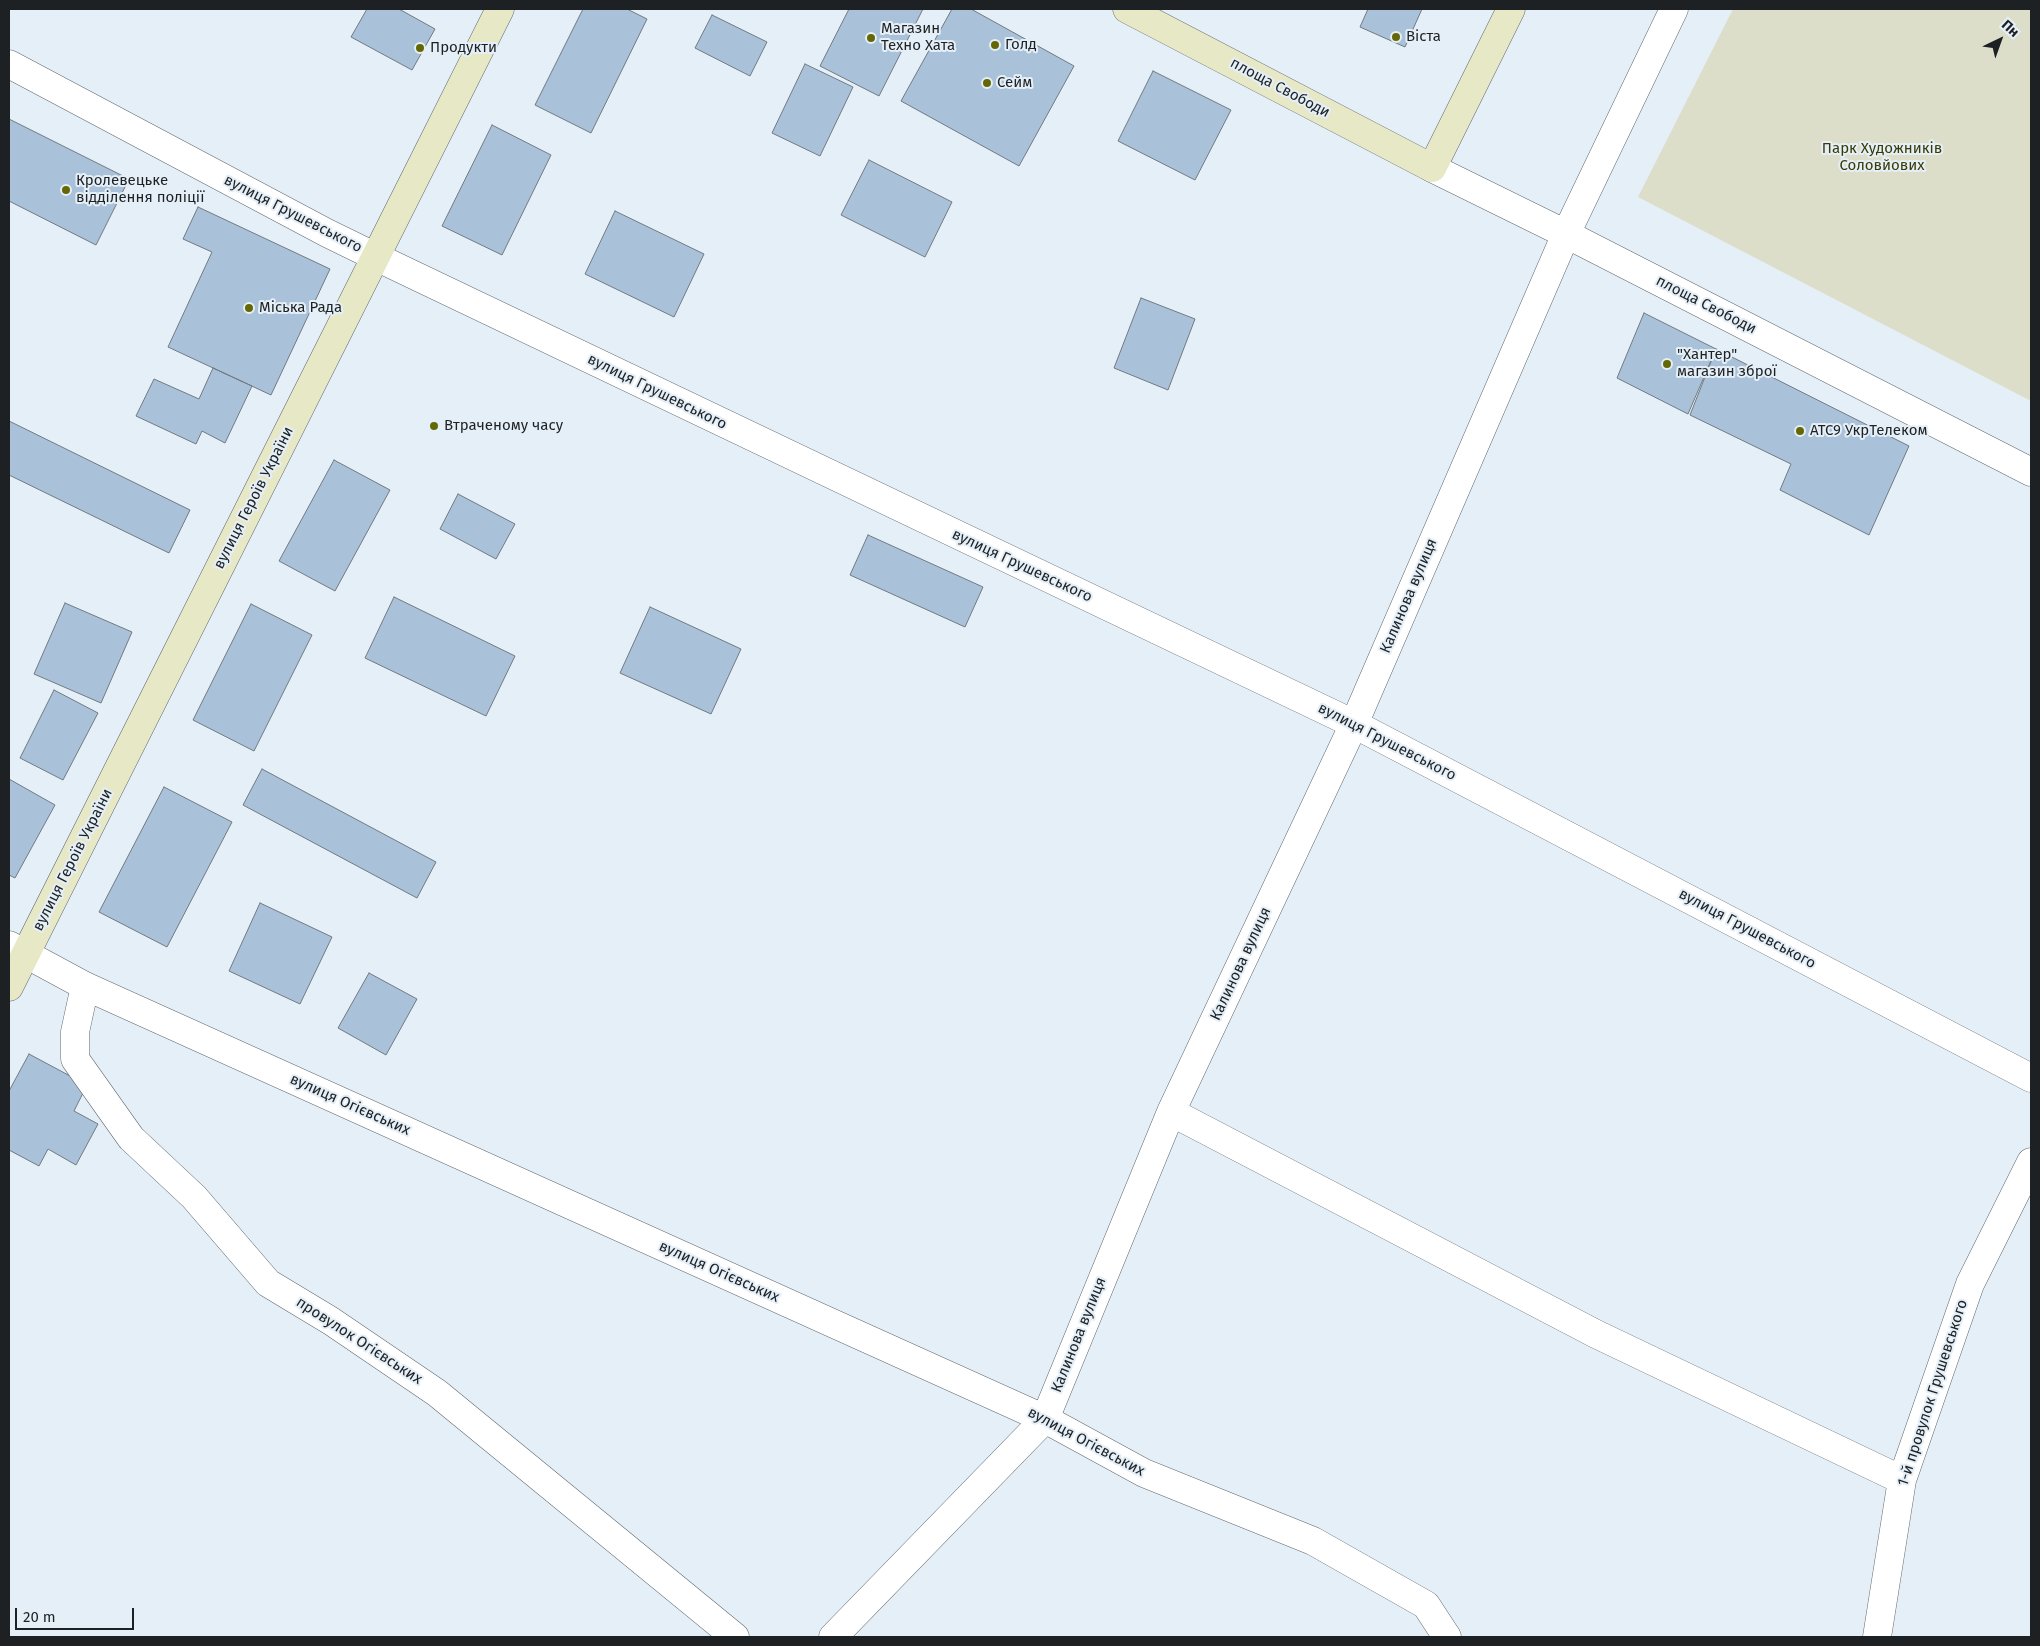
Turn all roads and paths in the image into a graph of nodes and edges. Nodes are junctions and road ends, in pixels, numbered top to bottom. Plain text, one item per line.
1 (500, 9) edge
2 (1127, 9) edge
3 (1511, 9) edge
4 (1674, 9) edge
5 (9, 64) edge
6 (1432, 168) junction
7 (1566, 234) junction
8 (374, 256) junction
9 (2031, 472) edge
10 (1354, 724) junction
11 (17, 950) edge
12 (85, 986) junction
13 (9, 988) edge
14 (2031, 1078) edge
15 (1171, 1112) junction
16 (2031, 1162) edge
17 (1045, 1418) junction
18 (1902, 1480) junction
19 (735, 1637) edge
20 (833, 1637) edge
21 (1447, 1637) edge
22 (1877, 1637) edge

1 - 8 main road, вулиця Героїв України
2 - 6 main road, площа Свободи
3 - 6 main road
4 - 7 street, Калинова вулиця
5 - 8 street, вулиця Грушевського
6 - 7 street, площа Свободи
7 - 9 street, площа Свободи
7 - 10 street, Калинова вулиця
8 - 10 street, вулиця Грушевського
8 - 11 main road, вулиця Героїв України
10 - 14 street, вулиця Грушевського
10 - 15 street, Калинова вулиця
11 - 12 street, вулиця Огієвських
11 - 13 main road, вулиця Героїв України
12 - 17 street, вулиця Огієвських
12 - 19 street, провулок Огієвських
15 - 17 street, Калинова вулиця
15 - 18 street
16 - 18 street, 1-й провулок Грушевського
17 - 20 street, Калинова вулиця
17 - 21 street, вулиця Огієвських
18 - 22 street, 1-й провулок Грушевського

